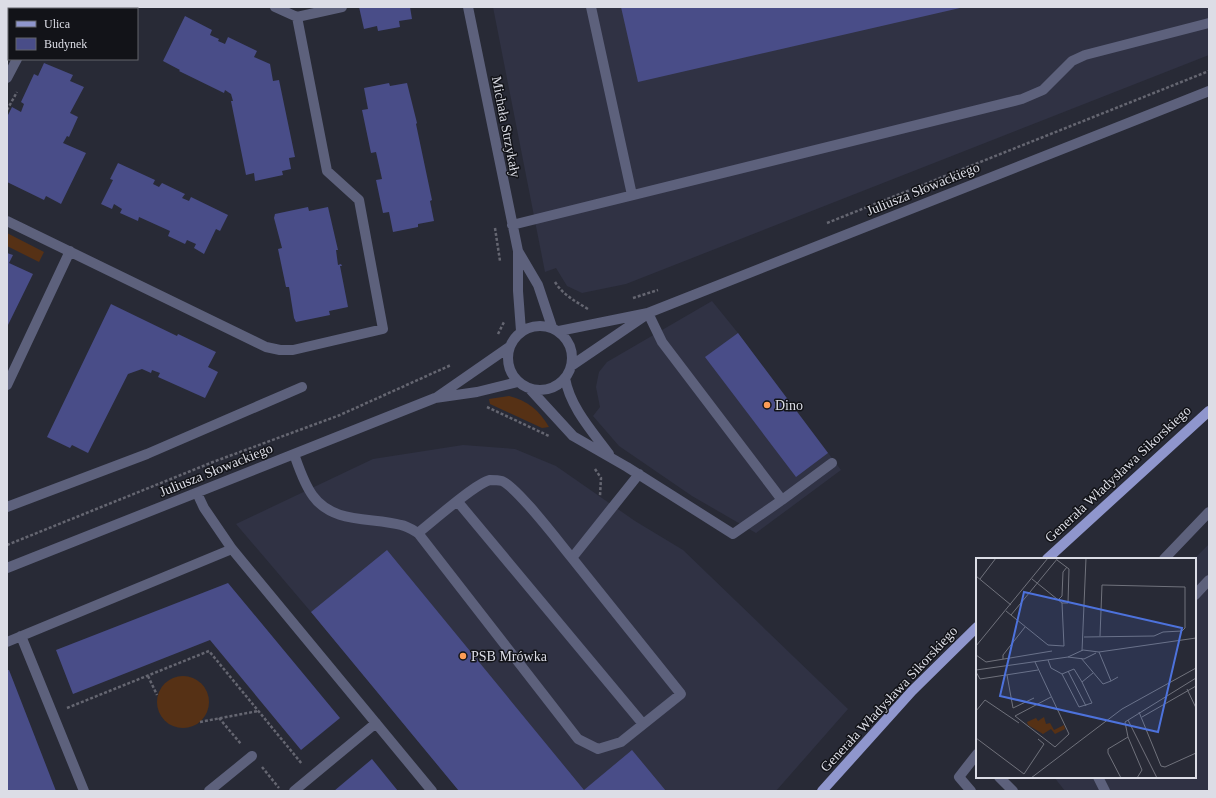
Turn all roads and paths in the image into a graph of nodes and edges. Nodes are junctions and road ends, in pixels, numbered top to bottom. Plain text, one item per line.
1 (275, 7) edge
2 (342, 7) edge
3 (468, 7) edge
4 (591, 7) edge
5 (297, 17) junction
6 (1209, 23) edge
7 (16, 60) edge
8 (1209, 71) edge
9 (7, 78) edge
10 (1209, 91) edge
11 (632, 195) junction
12 (7, 221) edge
13 (824, 224) dead end
14 (512, 225) junction
15 (70, 251) junction
16 (518, 251) junction
17 (554, 280) dead end
18 (661, 289) dead end
19 (625, 300) dead end
20 (592, 309) dead end
21 (648, 313) junction
22 (505, 320) dead end
23 (556, 329) junction
24 (521, 330) junction
25 (493, 339) dead end
26 (509, 347) junction
27 (456, 363) dead end
28 (571, 366) junction
29 (565, 378) junction
30 (518, 382) junction
31 (7, 385) edge
32 (302, 387) dead end
33 (529, 388) junction
34 (435, 398) junction
35 (483, 402) dead end
36 (1209, 410) edge
37 (555, 438) dead end
38 (294, 454) junction
39 (611, 457) junction
40 (832, 463) dead end
41 (590, 465) dead end
42 (639, 474) junction
43 (197, 493) junction
44 (782, 500) junction
45 (458, 502) junction
46 (7, 507) edge
47 (613, 507) junction
48 (1209, 512) edge
49 (418, 533) junction
50 (7, 545) edge
51 (232, 549) junction
52 (572, 558) junction
53 (1048, 558) edge
54 (1165, 558) edge
55 (7, 568) edge
56 (1209, 580) edge
57 (1196, 593) edge
58 (976, 628) edge
59 (21, 636) junction
60 (7, 642) edge
61 (148, 676) junction
62 (157, 695) dead end
63 (259, 711) junction
64 (53, 714) junction
65 (200, 722) dead end
66 (376, 724) junction
67 (643, 724) junction
68 (252, 756) dead end
69 (976, 756) edge
70 (312, 776) junction
71 (1000, 778) edge
72 (1099, 778) edge
73 (84, 791) edge
74 (209, 791) edge
75 (294, 791) edge
76 (432, 791) edge
77 (822, 791) edge
78 (971, 791) edge
79 (1013, 791) edge
80 (1106, 791) edge

1 - 5 street
2 - 5 street
3 - 14 street, Michała Strzykały
4 - 11 street
5 - 15 street
6 - 11 street
7 - 9 street
8 - 13 path
10 - 21 street, Juliusza Słowackiego
11 - 14 street
12 - 15 street
14 - 16 street, Michała Strzykały
15 - 31 street
16 - 23 street, Michała Strzykały
16 - 24 street, Michała Strzykały
17 - 20 path
18 - 19 path
21 - 23 street, Juliusza Słowackiego
21 - 28 street, Juliusza Słowackiego
21 - 44 street
22 - 25 path
23 - 24 street
23 - 28 street
24 - 26 street
26 - 30 street
26 - 34 street, Juliusza Słowackiego
27 - 50 path
28 - 29 street
29 - 33 street
29 - 39 street
30 - 33 street
30 - 34 street, Juliusza Słowackiego
32 - 46 street
33 - 39 street
34 - 38 street, Juliusza Słowackiego
35 - 37 path
36 - 53 main road, Generała Władysława Sikorskiego
38 - 43 street, Juliusza Słowackiego
38 - 49 street
39 - 42 street
40 - 44 street
41 - 47 path
42 - 44 street
42 - 47 street
43 - 51 street
43 - 55 street, Juliusza Słowackiego
45 - 49 street
45 - 52 street
45 - 67 street
47 - 52 street
48 - 54 street
49 - 67 street
51 - 59 street
51 - 66 street
52 - 67 street
56 - 57 street
58 - 77 main road, Generała Władysława Sikorskiego
59 - 60 street
59 - 64 street
61 - 62 path
61 - 63 path
61 - 64 path
63 - 65 path
63 - 70 path
64 - 73 street
66 - 70 street
66 - 76 street
68 - 74 street
69 - 78 street
70 - 75 street
71 - 79 street
72 - 80 street

